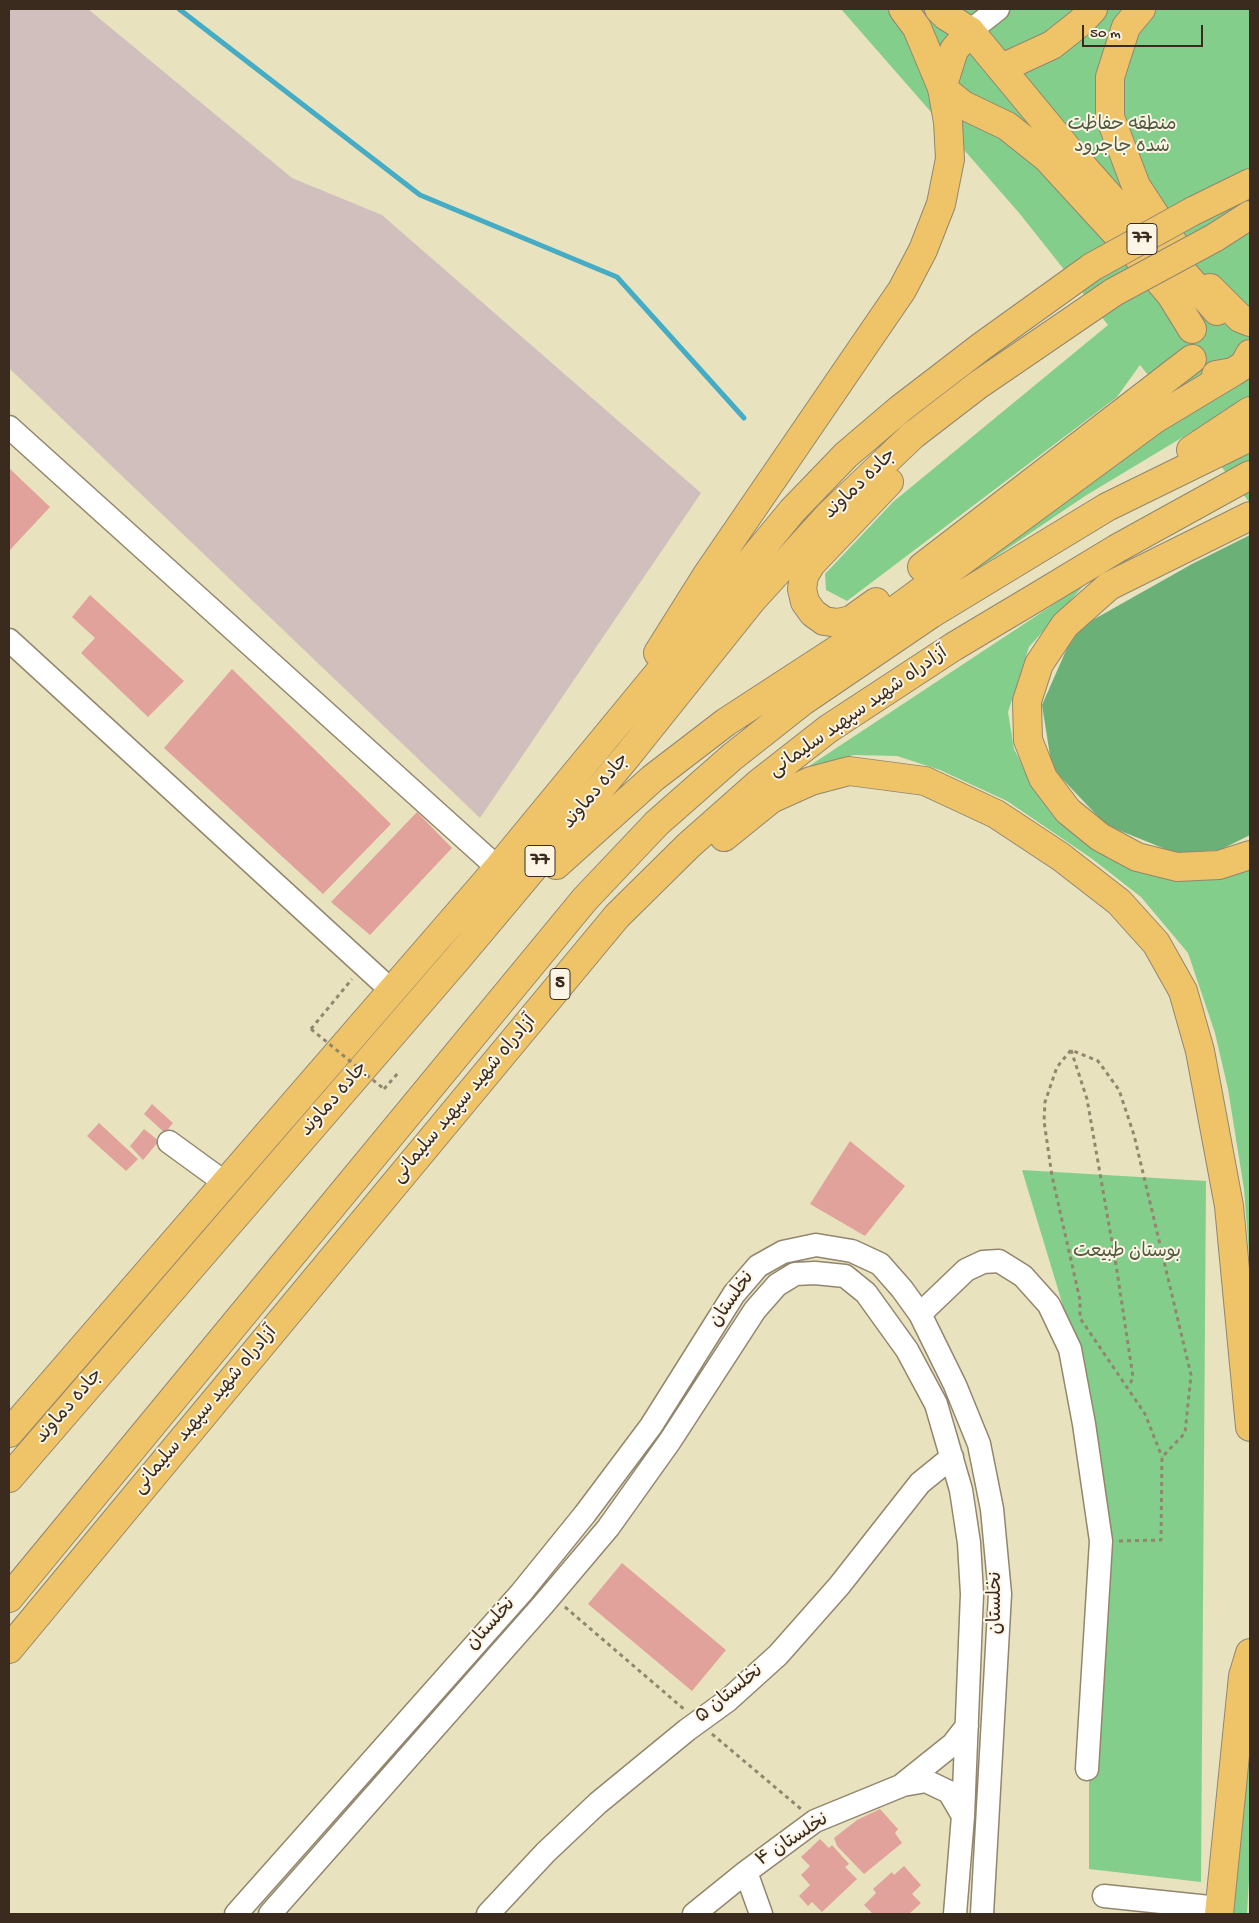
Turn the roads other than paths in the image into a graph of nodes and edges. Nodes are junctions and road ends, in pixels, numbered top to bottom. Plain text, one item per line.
1 (903, 9) edge
2 (939, 9) edge
3 (998, 9) edge
4 (1093, 9) edge
5 (1141, 9) edge
6 (970, 31) junction
7 (1002, 68) junction
8 (942, 88) junction
9 (1250, 183) edge
10 (1250, 215) edge
11 (1239, 321) edge
12 (1192, 329) junction
13 (1040, 342) junction
14 (1192, 358) junction
15 (1242, 363) edge
16 (1250, 411) edge
17 (9, 427) edge
18 (1250, 437) edge
19 (1250, 475) edge
20 (1107, 507) junction
21 (1250, 512) edge
22 (1250, 516) edge
23 (1116, 549) junction
24 (9, 640) edge
25 (598, 747) junction
26 (1250, 855) edge
27 (498, 868) junction
28 (617, 916) junction
29 (457, 959) junction
30 (392, 991) junction
31 (169, 1142) dead end
32 (224, 1182) junction
33 (920, 1314) junction
34 (1250, 1427) edge
35 (9, 1433) edge
36 (952, 1457) junction
37 (9, 1478) edge
38 (9, 1598) edge
39 (9, 1649) edge
40 (1250, 1653) edge
41 (965, 1726) junction
42 (994, 1726) junction
43 (1087, 1769) dead end
44 (903, 1785) junction
45 (962, 1816) junction
46 (746, 1872) junction
47 (1104, 1896) dead end
48 (1219, 1911) edge
49 (236, 1914) edge
50 (270, 1914) edge
51 (488, 1914) edge
52 (694, 1914) edge
53 (761, 1914) edge
54 (955, 1914) edge
55 (982, 1914) edge

1 - 8 main road
2 - 6 main road
3 - 6 street
4 - 7 main road
5 - 11 main road
6 - 7 main road
6 - 8 main road
7 - 11 main road
8 - 12 main road
8 - 25 main road
9 - 25 main road, جاده دماوند / 77, bridge
10 - 13 main road, جاده دماوند / 77, bridge
11 - 12 main road
12 - 14 main road
13 - 14 main road
13 - 29 main road, جاده دماوند / 77
14 - 15 main road
15 - 29 main road
16 - 20 main road
17 - 27 street
18 - 20 main road, آزادراه شهید سپهبد سلیمانی / 5
19 - 23 main road, آزادراه شهید سپهبد سلیمانی / 5
20 - 38 main road, آزادراه شهید سپهبد سلیمانی / 5
21 - 23 main road
22 - 26 main road
23 - 28 main road, آزادراه شهید سپهبد سلیمانی / 5
24 - 30 street
25 - 27 main road, جاده دماوند / 77
27 - 30 main road, جاده دماوند / 77
28 - 34 main road
28 - 39 main road, آزادراه شهید سپهبد سلیمانی / 5
29 - 37 main road, جاده دماوند / 77
30 - 32 main road, جاده دماوند / 77
31 - 32 street
32 - 35 main road, جاده دماوند / 77
33 - 42 street, نخلستان
33 - 43 street
33 - 49 street, نخلستان
36 - 41 street, نخلستان
36 - 50 street, نخلستان
36 - 51 street, نخلستان ۵
40 - 48 main road
41 - 42 street
41 - 44 street
41 - 45 street, نخلستان
42 - 55 street, نخلستان
44 - 45 street
44 - 46 street, نخلستان ۴
45 - 54 street, نخلستان
46 - 52 street, نخلستان ۴
46 - 53 street
47 - 48 street

